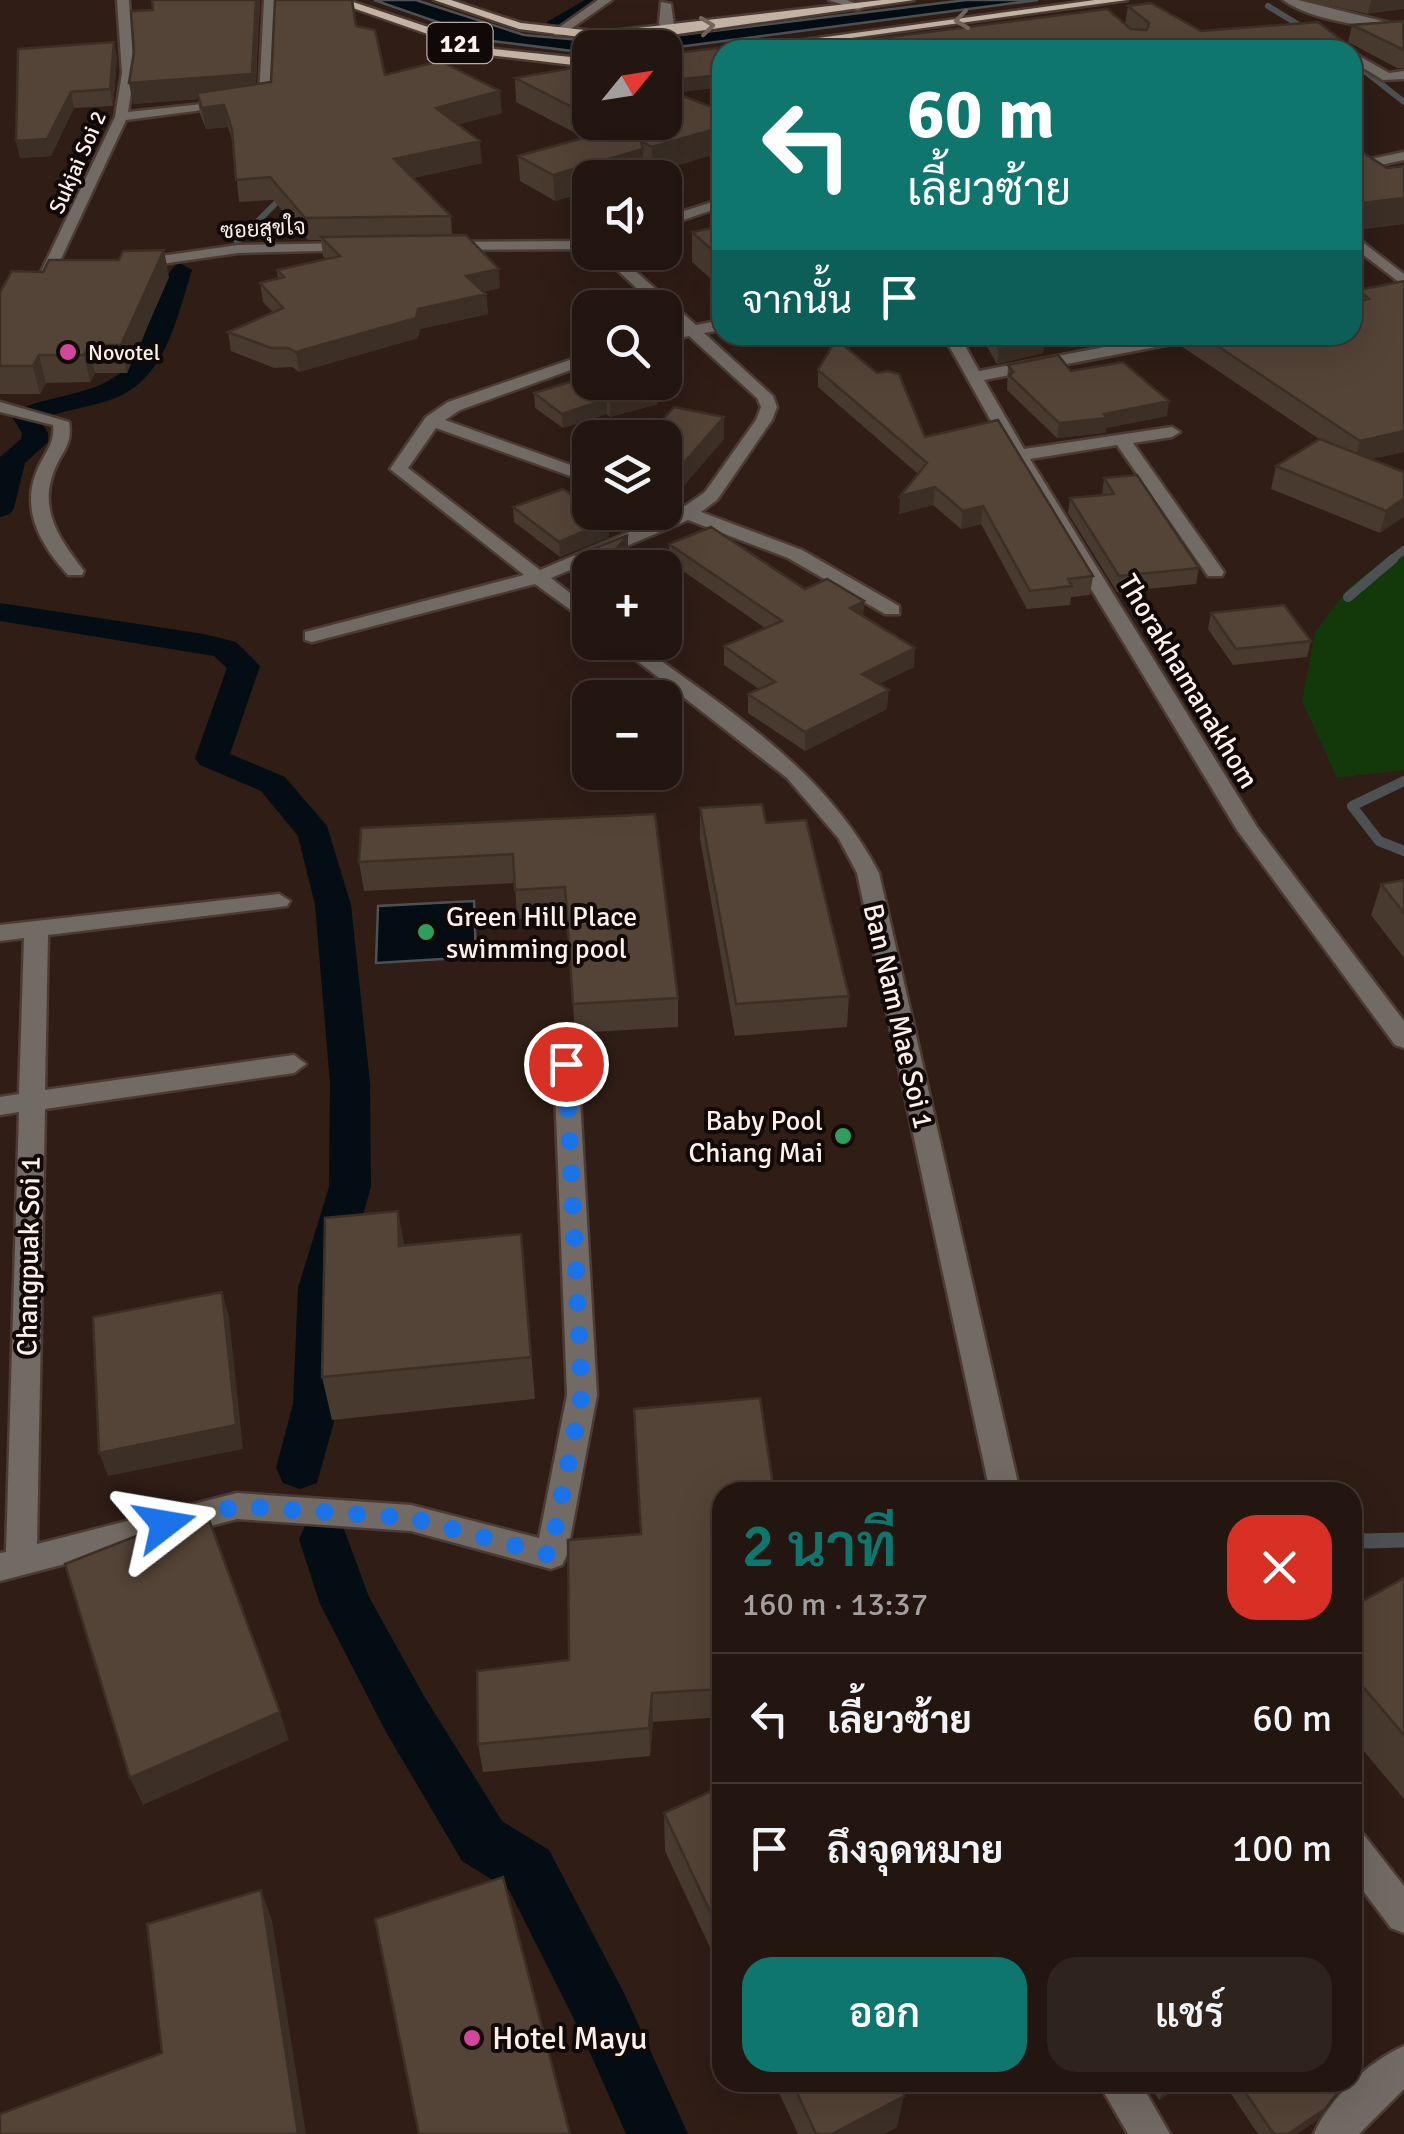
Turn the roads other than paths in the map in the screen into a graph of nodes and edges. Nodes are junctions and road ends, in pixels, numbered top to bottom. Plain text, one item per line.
1 (122, 0) edge
2 (270, 0) edge
3 (336, 0) edge
4 (440, 0) edge
5 (606, 0) edge
6 (835, 0) edge
7 (908, 0) edge
8 (1121, 0) edge
9 (1289, 0) edge
10 (1081, 2) edge
11 (665, 4) dead end
12 (858, 7) junction
13 (1096, 14) edge
14 (670, 30) edge
15 (679, 30) edge
16 (1404, 32) edge
17 (558, 34) junction
18 (572, 35) edge
19 (809, 40) edge
20 (572, 61) edge
21 (1362, 62) edge
22 (1404, 75) edge
23 (121, 117) junction
24 (1404, 156) edge
25 (1362, 164) edge
26 (712, 206) edge
27 (682, 216) edge
28 (572, 245) edge
29 (418, 246) edge
30 (1362, 246) edge
31 (364, 247) edge
32 (114, 266) edge
33 (625, 270) edge
34 (63, 274) edge
35 (1404, 282) edge
36 (1404, 294) edge
37 (1387, 297) edge
38 (712, 326) edge
39 (690, 328) junction
40 (682, 331) edge
41 (956, 345) edge
42 (1141, 345) edge
43 (572, 364) edge
44 (974, 378) junction
45 (0, 408) edge
46 (432, 421) junction
47 (1172, 432) dead end
48 (1122, 440) junction
49 (1020, 455) junction
50 (572, 472) edge
51 (682, 511) edge
52 (688, 513) junction
53 (75, 571) dead end
54 (1215, 572) dead end
55 (536, 578) junction
56 (572, 605) edge
57 (892, 610) dead end
58 (312, 636) dead end
59 (646, 660) edge
60 (279, 901) dead end
61 (36, 930) junction
62 (0, 932) edge
63 (1404, 1039) edge
64 (294, 1064) dead end
65 (566, 1064) dead end
66 (32, 1102) junction
67 (0, 1106) edge
68 (14, 1306) edge
69 (1003, 1482) edge
70 (10, 1565) edge
71 (1362, 1860) edge
72 (1404, 1914) edge
73 (1404, 2065) edge
74 (1124, 2092) edge
75 (1151, 2134) edge
76 (1332, 2134) edge

1 - 23 street, Sukjai Soi 2
2 - 23 street
3 - 20 main road, 121
4 - 17 main road, 121
5 - 17 street
6 - 12 street
7 - 12 main road, 121
8 - 10 main road
9 - 16 street
10 - 13 street
10 -> 19 main road
11 - 14 street
15 -> 12 main road, 121
17 - 18 main road, 121
21 - 22 street
23 - 34 street, Sukjai Soi 2
24 - 25 street
26 - 27 street
28 - 29 street
30 - 35 street
31 - 32 street, ซอยสุขใจ
33 - 39 street
36 - 37 street
38 - 39 street
39 - 40 street
39 - 52 street
41 - 44 street, Thorakhamanakhom
42 - 44 street
43 - 46 street
44 - 49 street, Thorakhamanakhom
45 - 53 street
46 - 50 street
46 - 55 street
47 - 48 street
48 - 49 street
48 - 54 street
49 - 63 street, Thorakhamanakhom
51 - 52 street
52 - 55 street
52 - 57 street
55 - 56 street
55 - 58 street
59 - 69 street, Ban Nam Mae Soi 1
60 - 61 street
61 - 62 street
61 - 66 street, Changpuak Soi 1
64 - 66 street
65 - 70 street
66 - 67 street
66 - 68 street, Changpuak Soi 1
68 - 70 street, Changpuak Soi 1
71 - 72 street
73 - 76 street
74 - 75 street

